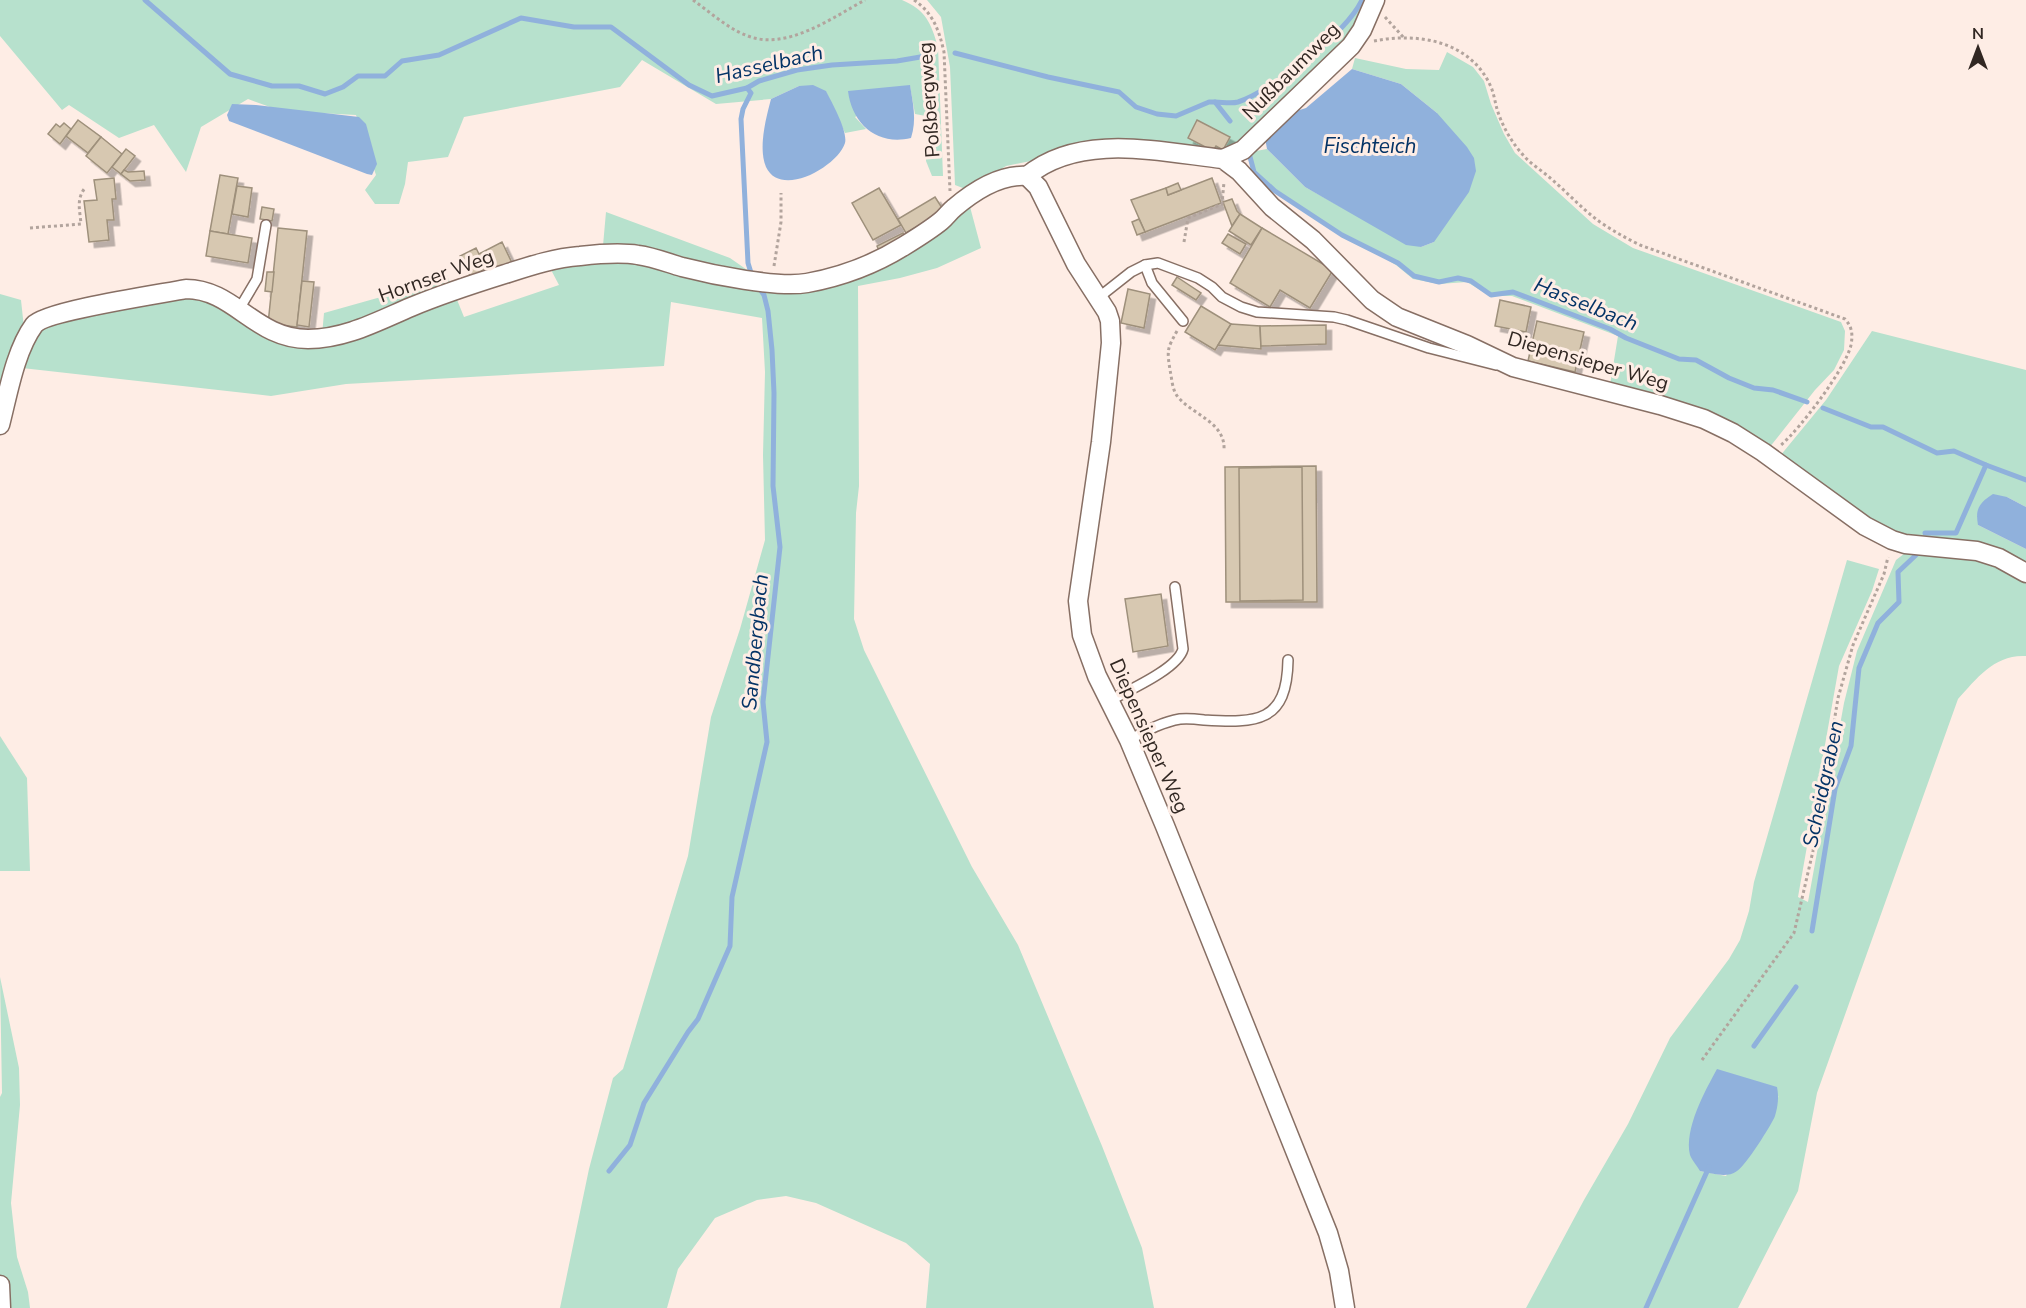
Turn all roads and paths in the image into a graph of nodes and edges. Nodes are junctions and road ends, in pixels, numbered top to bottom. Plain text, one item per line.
1 (693, 0) edge
2 (865, 0) edge
3 (914, 0) edge
4 (1374, 3) edge
5 (1404, 38) junction
6 (1351, 46) junction
7 (1223, 159) junction
8 (1027, 176) junction
9 (1224, 181) dead end
10 (85, 188) dead end
11 (781, 193) dead end
12 (954, 208) junction
13 (266, 225) dead end
14 (30, 228) dead end
15 (1184, 242) dead end
16 (1145, 265) junction
17 (770, 282) junction
18 (1098, 298) junction
19 (238, 310) junction
20 (1184, 321) joint
21 (1508, 366) junction
22 (0, 425) edge
23 (1224, 451) dead end
24 (1762, 452) junction
25 (1892, 540) junction
26 (2026, 573) edge
27 (1175, 587) dead end
28 (1288, 660) dead end
29 (1109, 701) junction
30 (1129, 740) junction
31 (1702, 1060) dead end
32 (0, 1285) edge
33 (1, 1308) edge
34 (1345, 1308) edge

1 - 2 path
3 - 12 path, Poßbergweg
4 - 5 path
4 - 6 street, Nußbaumweg
5 - 6 path
5 - 24 path
6 - 7 street, Nußbaumweg
7 - 8 street
7 - 21 street, Diepensieper Weg
8 - 12 street
8 - 18 street, Diepensieper Weg
9 - 15 path
10 - 14 path
11 - 17 path
12 - 17 street, Hornser Weg
13 - 19 lane
16 - 18 lane
16 - 20 lane
16 - 21 lane
17 - 19 street, Hornser Weg
18 - 29 street, Diepensieper Weg
19 - 22 street, Hornser Weg
20 - 23 path
21 - 24 street, Diepensieper Weg
24 - 25 street, Diepensieper Weg
25 - 26 street, Diepensieper Weg
25 - 31 path
27 - 29 lane
28 - 30 lane
29 - 30 street, Diepensieper Weg
30 - 34 street, Diepensieper Weg
32 - 33 street

